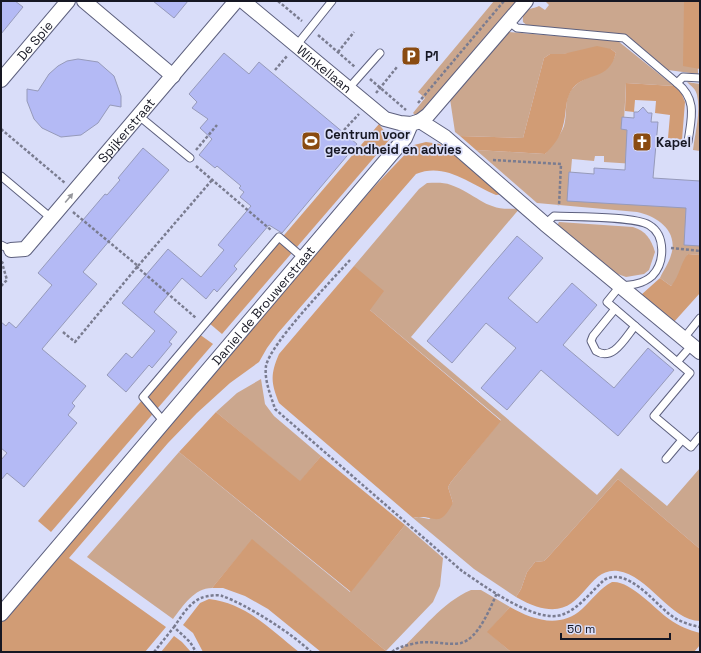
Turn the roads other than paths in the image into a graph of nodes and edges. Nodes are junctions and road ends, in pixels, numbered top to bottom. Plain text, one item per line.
1 (68, 1) edge
2 (84, 1) edge
3 (236, 1) edge
4 (243, 1) edge
5 (332, 1) edge
6 (526, 1) edge
7 (508, 21) junction
8 (296, 46) junction
9 (380, 53) dead end
10 (173, 76) junction
11 (700, 78) edge
12 (1, 80) edge
13 (677, 83) junction
14 (348, 90) junction
15 (139, 116) junction
16 (414, 119) junction
17 (688, 142) dead end
18 (190, 158) road end
19 (1, 176) edge
20 (51, 218) junction
21 (545, 224) junction
22 (6, 248) edge
23 (303, 258) junction
24 (620, 286) junction
25 (615, 309) junction
26 (700, 318) edge
27 (635, 326) junction
28 (692, 345) edge
29 (677, 362) junction
30 (164, 422) junction
31 (700, 436) edge
32 (682, 440) junction
33 (666, 459) dead end
34 (1, 614) edge

1 - 12 street, De Spie
2 - 10 street
3 - 10 street, Spijkerstraat
4 - 8 street, Winkellaan
5 - 8 lane
6 - 7 street, Daniel de Brouwerstraat
7 - 13 lane
7 - 16 street, Daniel de Brouwerstraat
8 - 14 street, Winkellaan
9 - 14 lane
10 - 15 street, Spijkerstraat
11 - 13 lane
13 - 17 lane
14 - 16 street, Winkellaan
15 - 18 lane
20 -> 15 street, Spijkerstraat
16 - 21 street
16 - 23 street, Daniel de Brouwerstraat
19 - 20 lane
20 - 22 street, Spijkerstraat
21 - 24 street
21 - 24 lane
23 - 30 street, Daniel de Brouwerstraat
23 - 30 lane
24 - 25 lane
24 - 28 street
25 - 27 lane
25 - 27 lane
26 - 28 lane
27 - 29 lane
28 - 29 lane
29 - 32 lane
30 - 34 street, Daniel de Brouwerstraat
31 - 32 lane
32 - 33 lane

